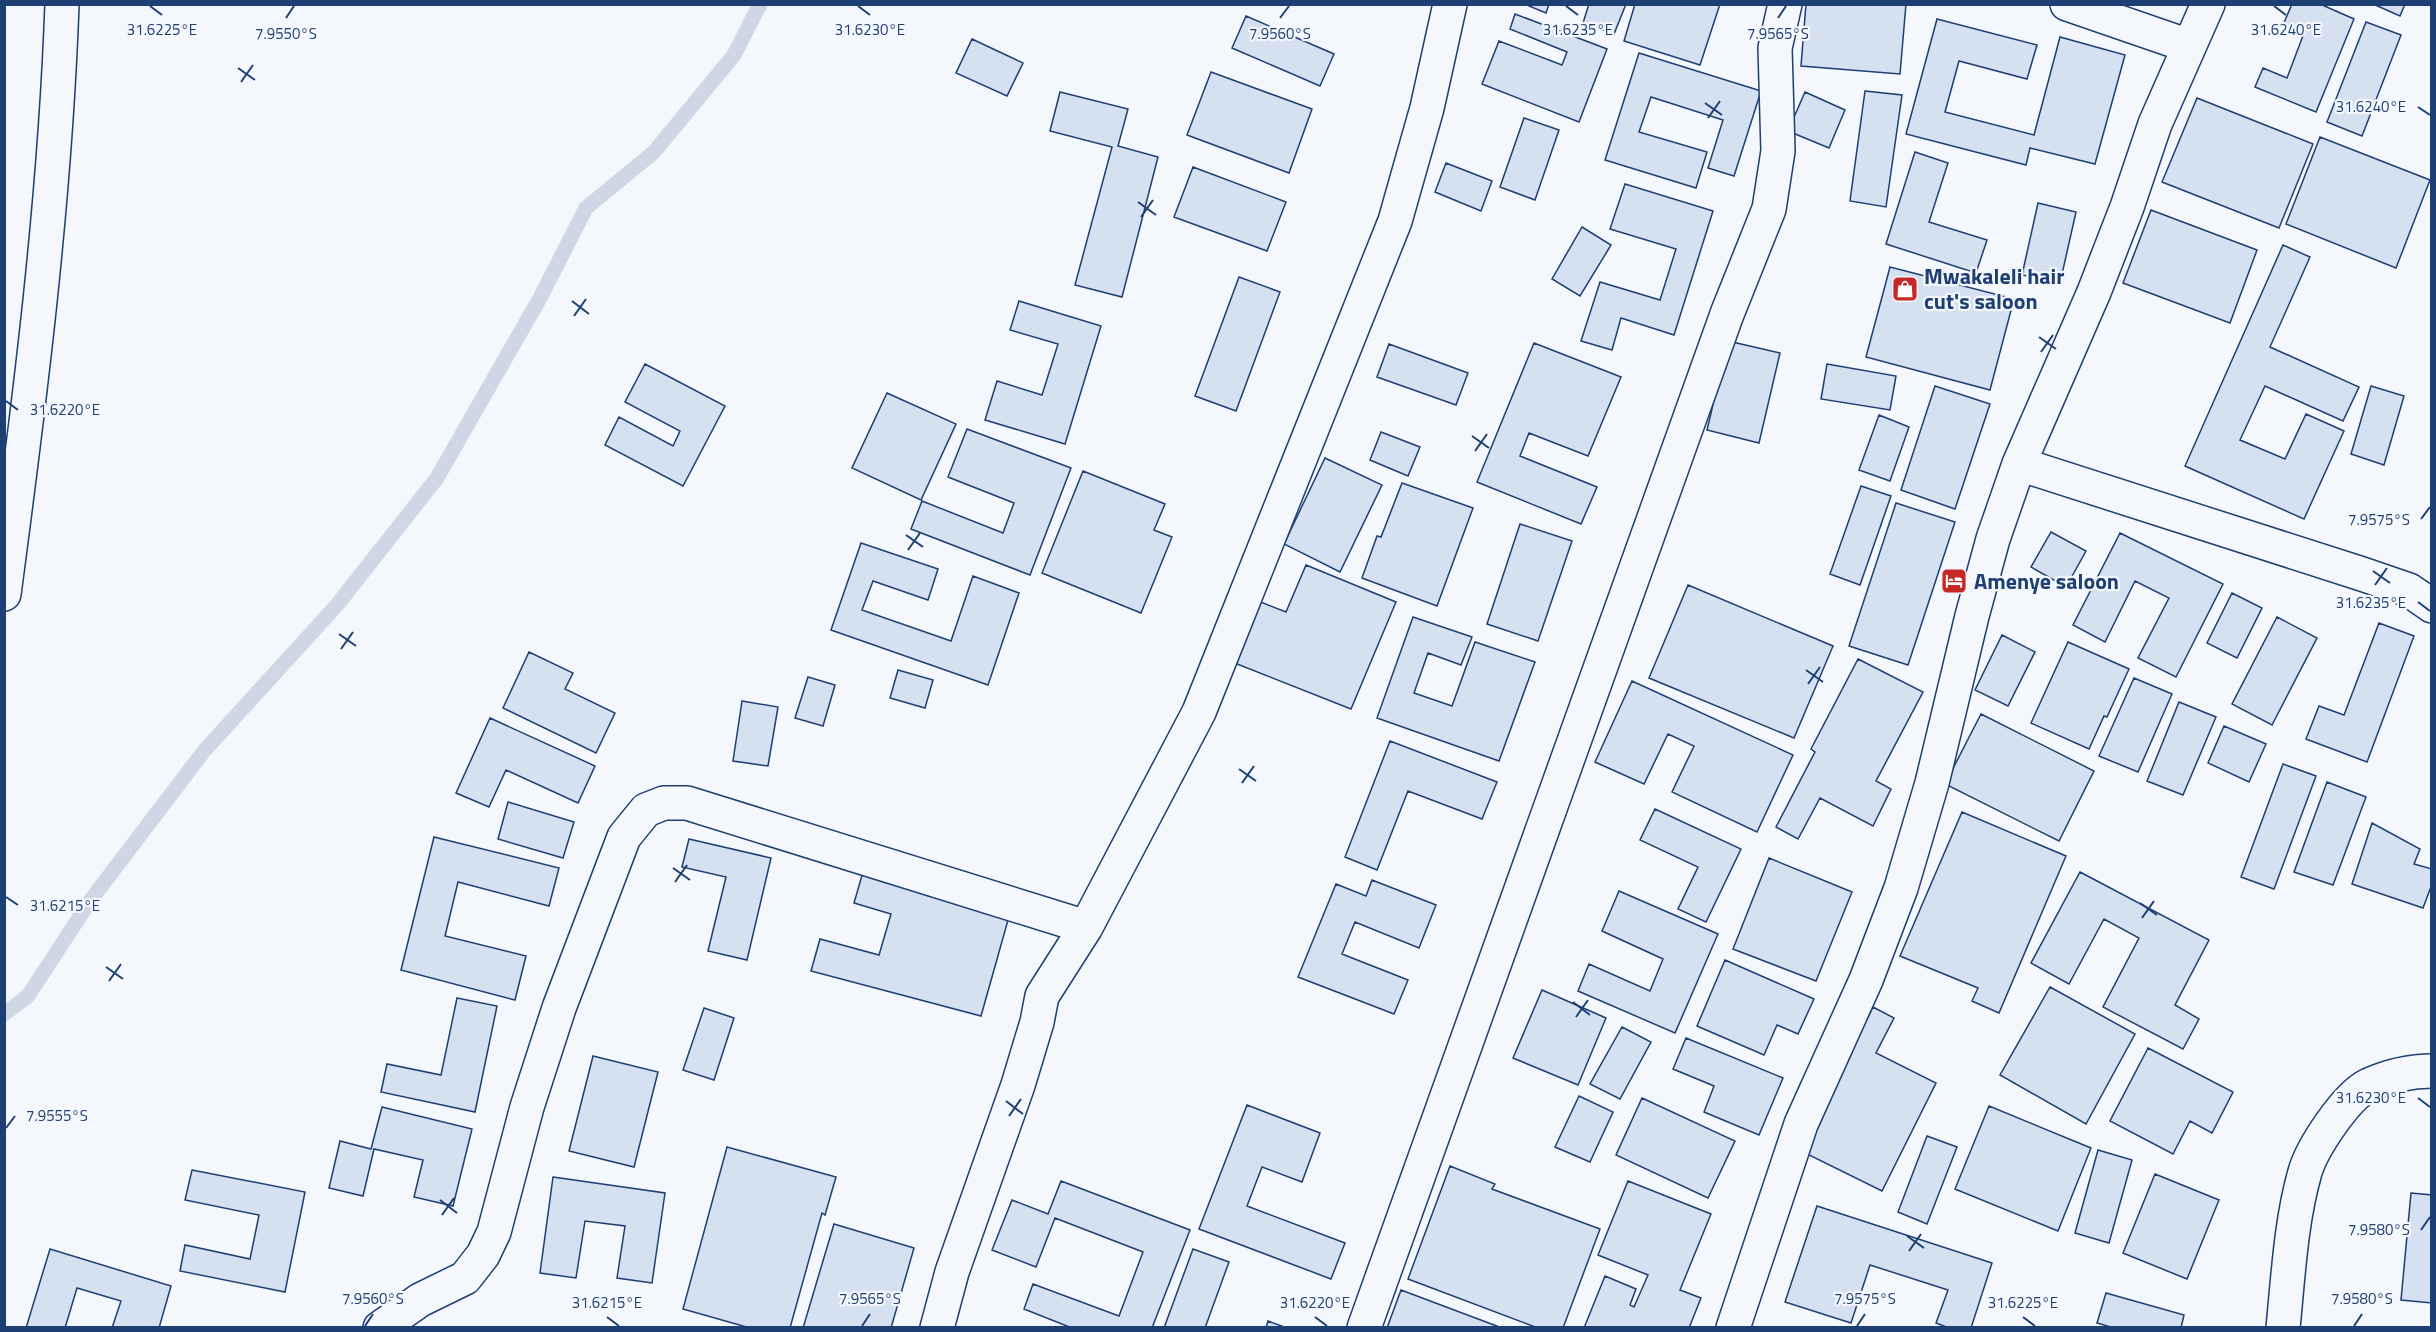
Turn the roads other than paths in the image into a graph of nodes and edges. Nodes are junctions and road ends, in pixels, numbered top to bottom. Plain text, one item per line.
1 (62, 4) edge
2 (1450, 4) edge
3 (1785, 4) edge
4 (2067, 4) edge
5 (2208, 4) edge
6 (2189, 46) junction
7 (2019, 464) junction
8 (4, 594) edge
9 (2432, 606) edge
10 (1086, 927) junction
11 (2432, 1071) edge
12 (381, 1328) edge
13 (937, 1328) edge
14 (1364, 1328) edge
15 (1733, 1328) edge
16 (2283, 1328) edge

1 - 8 street
2 - 10 street
3 - 14 street
4 - 6 street
5 - 6 street
6 - 7 street
7 - 9 street
7 - 15 street
10 - 12 street
10 - 13 street
11 - 16 street

